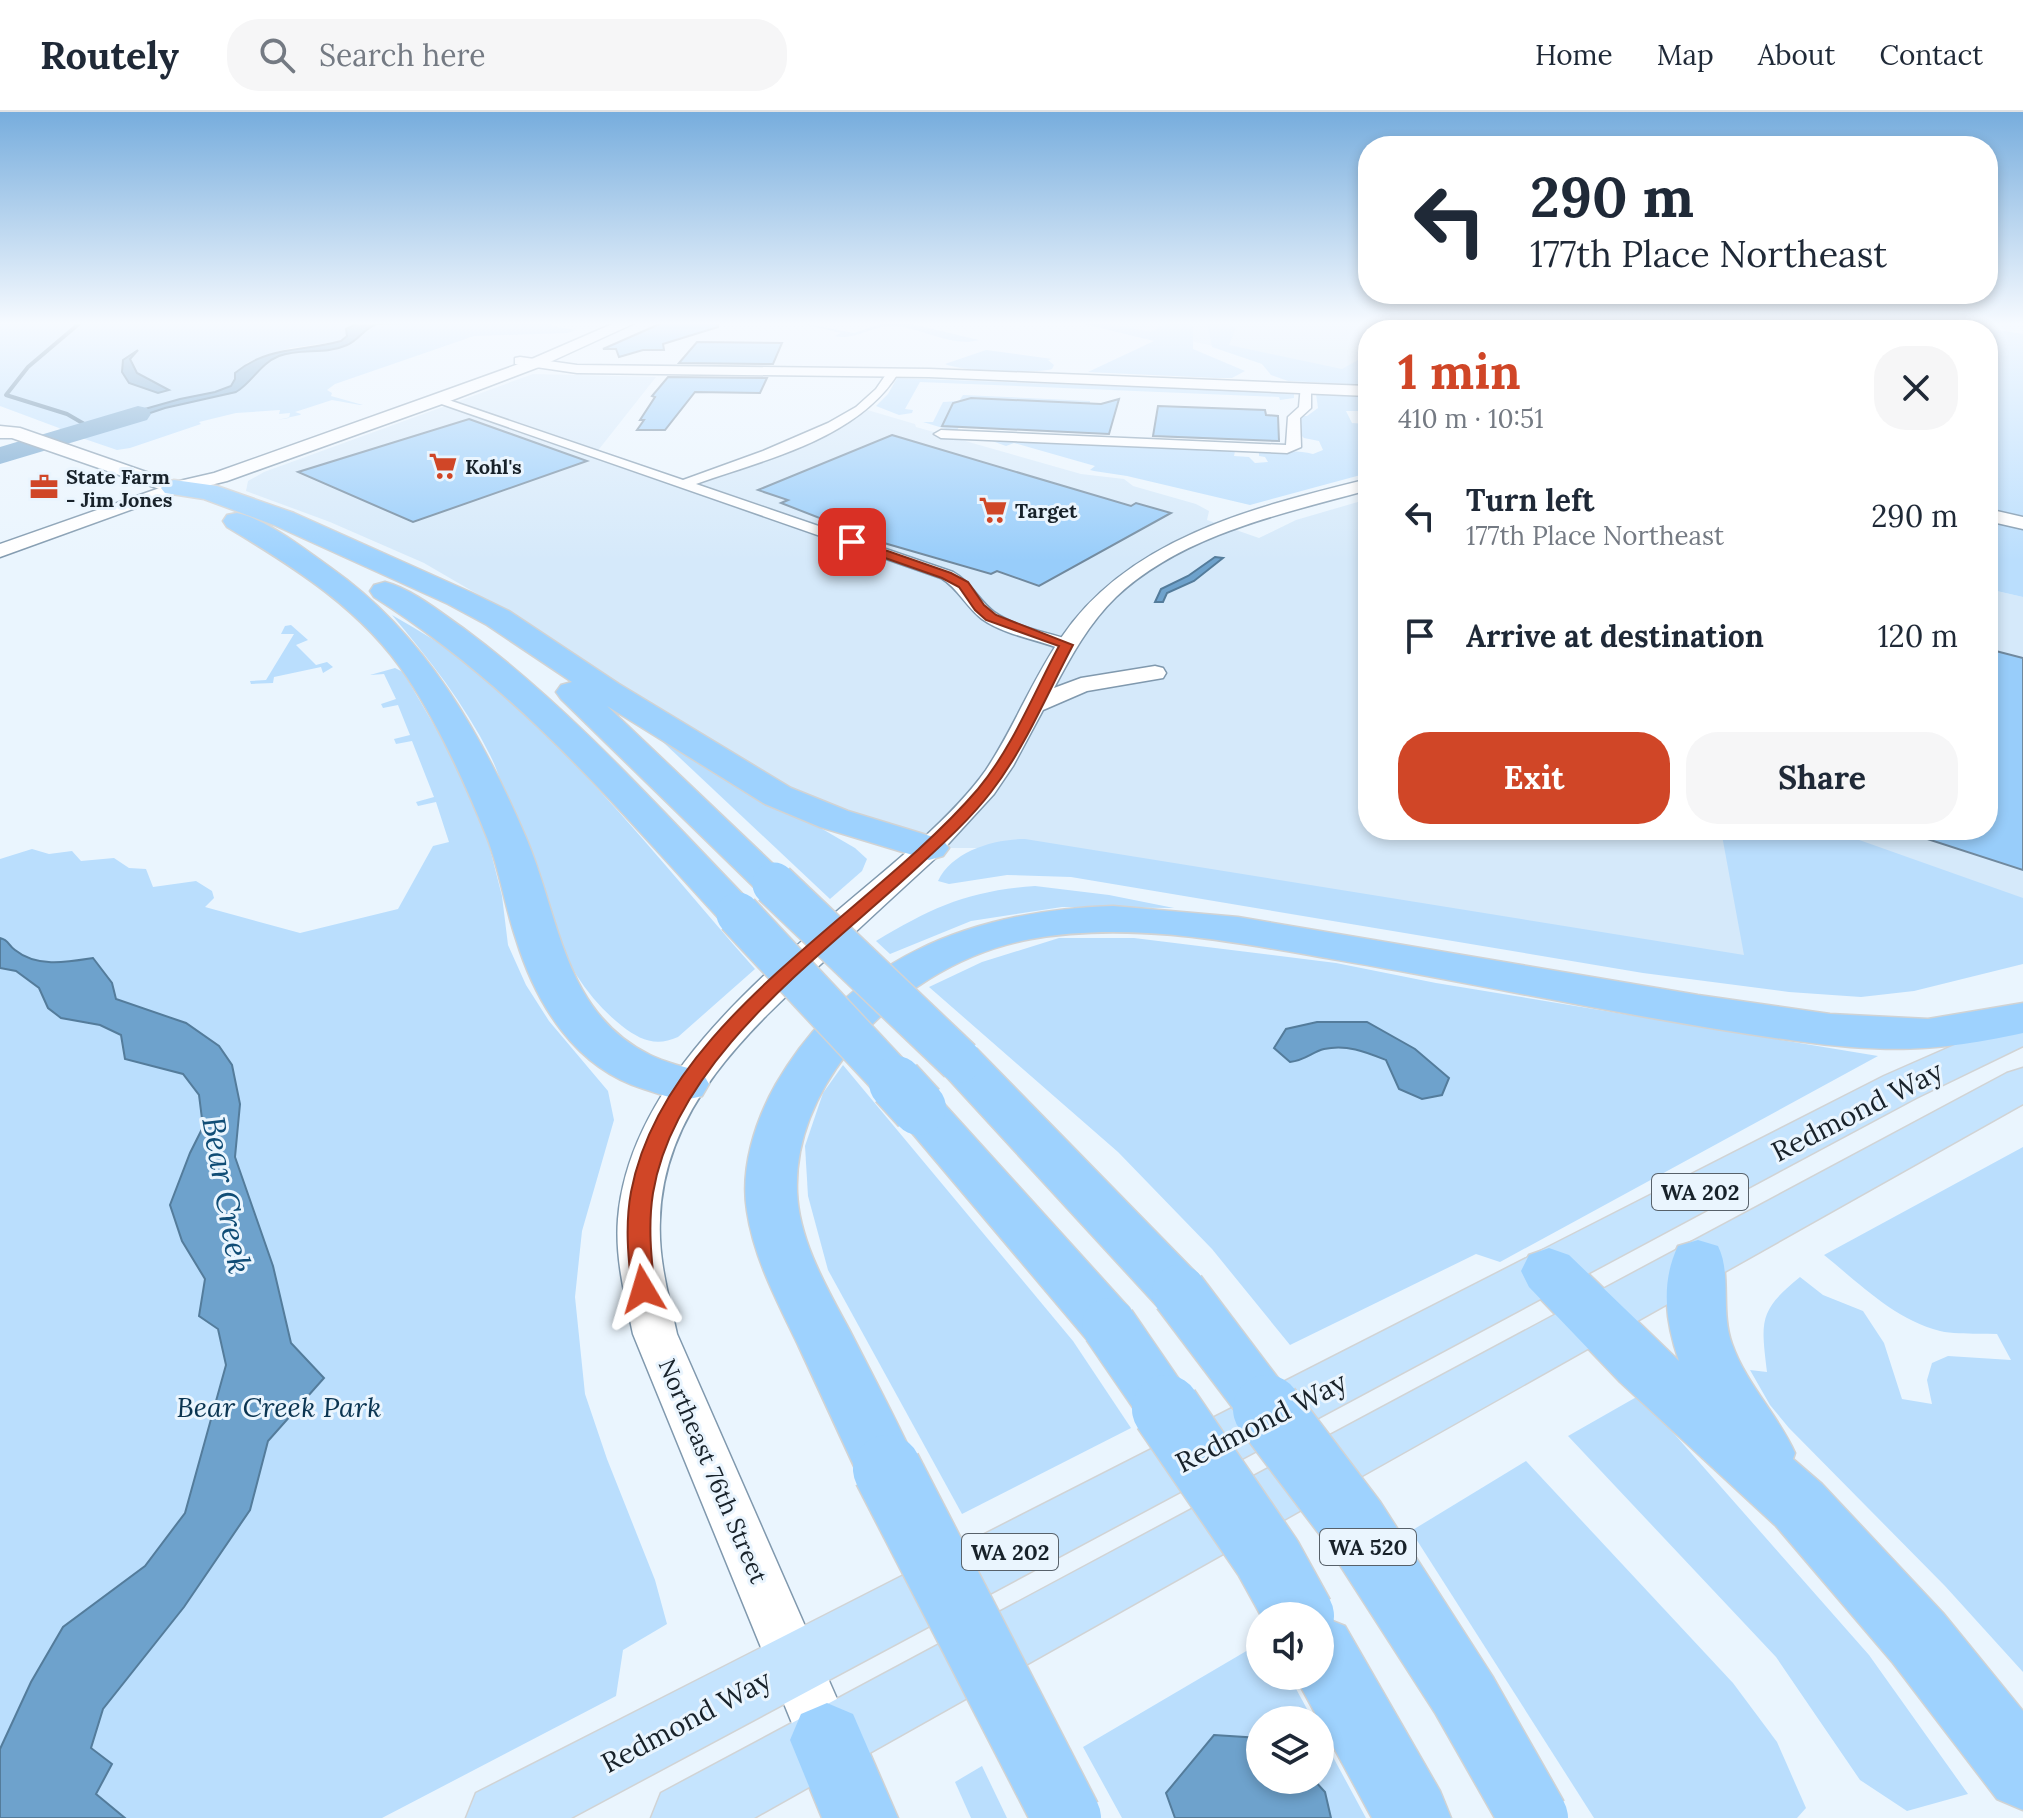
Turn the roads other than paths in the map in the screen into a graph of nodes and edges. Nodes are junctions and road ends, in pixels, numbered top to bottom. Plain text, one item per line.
1 (411, 402) edge
2 (431, 402) edge
3 (441, 402) edge
4 (849, 402) edge
5 (871, 402) edge
6 (1305, 402) edge
7 (5, 429) edge
8 (941, 434) dead end
9 (677, 482) junction
10 (1358, 487) edge
11 (174, 488) junction
12 (1998, 517) edge
13 (235, 520) junction
14 (2023, 523) edge
15 (0, 551) edge
16 (420, 582) junction
17 (1067, 645) junction
18 (1155, 673) dead end
19 (1033, 706) junction
20 (929, 848) junction
21 (2023, 1018) edge
22 (2023, 1029) edge
23 (685, 1084) junction
24 (2023, 1084) edge
25 (1698, 1262) junction
26 (1549, 1271) junction
27 (1596, 1318) junction
28 (1799, 1505) junction
29 (1292, 1602) edge
30 (795, 1664) junction
31 (1334, 1676) edge
32 (827, 1740) junction
33 (2023, 1773) edge
34 (501, 1818) edge
35 (686, 1818) edge
36 (860, 1818) edge
37 (1067, 1818) edge
38 (1413, 1818) edge
39 (1534, 1818) edge

1 - 11 main road
2 - 11 main road
3 - 9 street
4 - 9 street
5 - 9 street
6 - 8 street
7 - 11 main road
9 - 17 street
10 - 17 street, Northeast 76th Street
11 - 13 highway
11 - 15 street
11 - 16 highway
12 - 14 street
13 - 23 highway
13 - 29 highway, bridge
16 - 20 highway
16 - 39 highway, WA 520, bridge
17 - 19 street, Northeast 76th Street
18 - 19 street
19 - 20 street, Northeast 76th Street
20 - 23 main road, Northeast 76th Street
21 - 37 highway, bridge
22 - 26 main road, Redmond Way / WA 202
23 - 30 main road, Northeast 76th Street
24 - 25 main road, WA 202
25 - 27 main road, WA 202
25 - 28 highway
26 - 27 highway
26 - 30 main road, Redmond Way / WA 202
27 - 28 highway
27 - 32 main road, WA 202
28 - 33 highway
30 - 32 main road, Northeast 76th Street
30 - 34 main road, Redmond Way / WA 202
31 - 38 highway
32 - 35 main road, WA 202
32 - 36 highway

